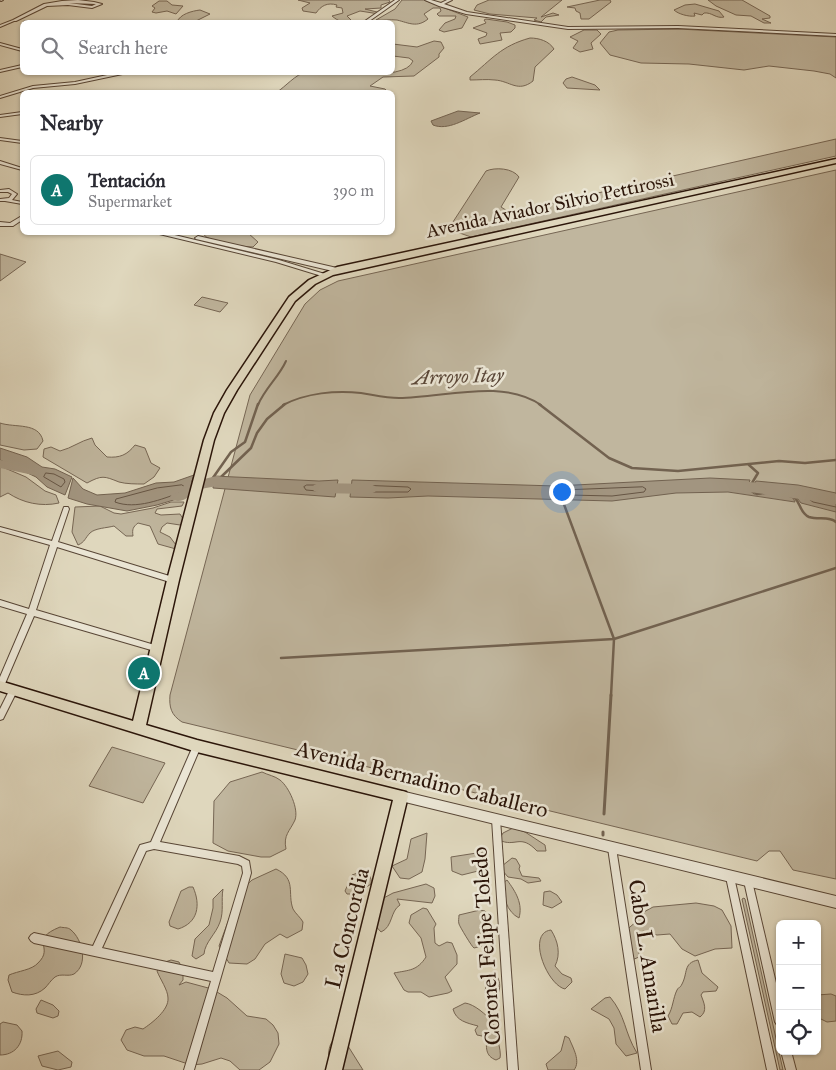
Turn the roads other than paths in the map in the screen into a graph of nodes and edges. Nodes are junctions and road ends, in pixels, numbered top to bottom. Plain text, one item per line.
1 (398, 0) edge
2 (427, 0) edge
3 (450, 0) edge
4 (46, 5) junction
5 (440, 5) junction
6 (22, 20) edge
7 (369, 20) edge
8 (20, 21) edge
9 (1, 25) edge
10 (836, 35) edge
11 (19, 43) dead end
12 (0, 44) edge
13 (20, 49) edge
14 (20, 66) edge
15 (0, 71) edge
16 (100, 75) edge
17 (114, 75) edge
18 (88, 80) junction
19 (22, 90) edge
20 (20, 91) edge
21 (1, 96) edge
22 (20, 114) edge
23 (0, 116) edge
24 (2, 140) edge
25 (20, 142) edge
26 (836, 161) edge
27 (0, 162) edge
28 (20, 168) edge
29 (0, 191) edge
30 (15, 194) junction
31 (20, 195) edge
32 (4, 200) edge
33 (20, 203) dead end
34 (0, 207) edge
35 (20, 219) edge
36 (0, 224) edge
37 (166, 235) edge
38 (186, 235) edge
39 (336, 270) junction
40 (325, 275) junction
41 (66, 509) dead end
42 (0, 529) edge
43 (55, 544) junction
44 (173, 580) junction
45 (0, 603) edge
46 (31, 613) junction
47 (158, 649) junction
48 (0, 686) edge
49 (13, 691) junction
50 (0, 717) edge
51 (138, 729) junction
52 (197, 746) junction
53 (401, 796) junction
54 (496, 819) junction
55 (154, 845) junction
56 (612, 848) junction
57 (730, 877) junction
58 (748, 881) junction
59 (836, 902) edge
60 (34, 938) dead end
61 (96, 952) junction
62 (216, 977) junction
63 (777, 1010) edge
64 (787, 1055) edge
65 (189, 1070) edge
66 (334, 1070) edge
67 (513, 1070) edge
68 (646, 1070) edge
69 (772, 1070) edge
70 (791, 1070) edge

1 - 7 street
2 - 5 street
3 - 5 street
4 - 4 street
4 - 6 street
5 - 10 street
8 - 9 street
11 - 12 street
12 - 13 street
14 - 15 street
16 - 18 street
17 - 18 street
18 - 19 street
20 - 21 street
22 - 23 street
24 - 25 street
26 - 39 main road, Avenida Aviador Silvio Pettirossi
27 - 28 street
29 - 30 street
30 - 31 street
30 - 32 street
32 - 33 street
32 - 34 street
35 - 36 street
37 - 40 street
38 - 39 street
39 - 40 main road, Avenida Aviador Silvio Pettirossi
40 - 44 main road, Avenida Aviador Silvio Pettirossi
41 - 43 street
42 - 43 street
43 - 44 street
43 - 46 street
44 - 47 main road, Avenida Aviador Silvio Pettirossi
45 - 46 street
46 - 47 street
46 - 48 street
47 - 51 main road, Avenida Aviador Silvio Pettirossi
48 - 49 main road, Avenida Bernadino Caballero
49 - 50 street
49 - 51 main road, Avenida Bernadino Caballero
51 - 52 main road, Avenida Bernadino Caballero
52 - 53 main road, Avenida Bernadino Caballero
52 - 55 street
53 - 54 street, Avenida Bernadino Caballero
53 - 66 main road, La Concordia
54 - 56 street, Avenida Bernadino Caballero
54 - 67 street, Coronel Felipe Toledo
55 - 61 street
55 - 62 street
56 - 57 street, Avenida Bernadino Caballero
56 - 68 street, Cabo L. Amarilla
57 - 58 street, Avenida Bernadino Caballero
57 - 69 street
58 - 59 street, Avenida Bernadino Caballero
58 - 63 street
60 - 61 street
61 - 62 street
62 - 65 street
64 - 70 street

